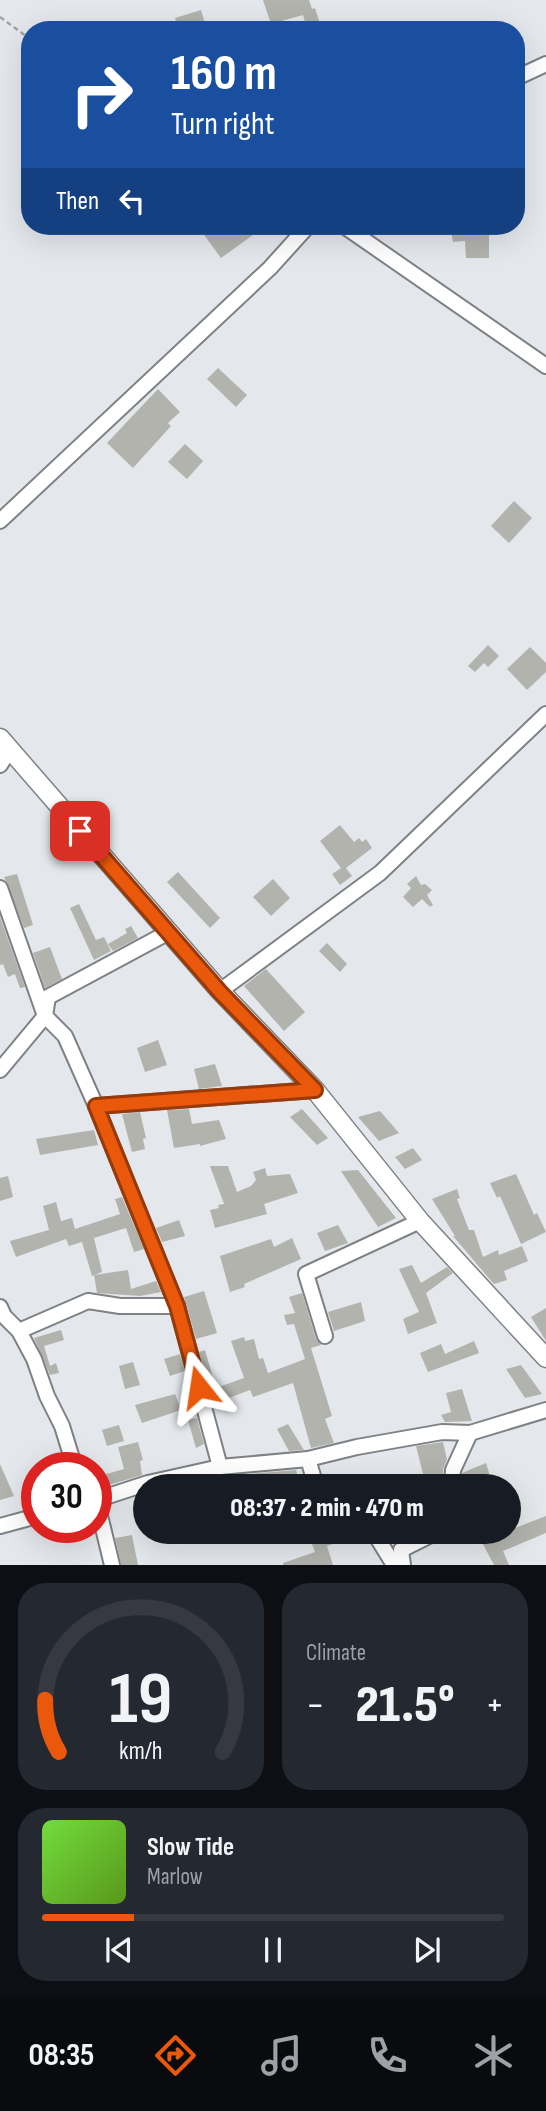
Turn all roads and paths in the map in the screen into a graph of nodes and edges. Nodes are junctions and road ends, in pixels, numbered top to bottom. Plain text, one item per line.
1 (0, 17) edge
2 (21, 32) edge
3 (546, 64) edge
4 (525, 74) edge
5 (300, 235) edge
6 (357, 235) edge
7 (546, 366) edge
8 (0, 521) edge
9 (546, 714) edge
10 (5, 743) edge
11 (0, 765) edge
12 (0, 888) edge
13 (169, 932) junction
14 (220, 992) junction
15 (45, 1016) junction
16 (0, 1070) edge
17 (315, 1090) junction
18 (96, 1106) junction
19 (420, 1221) junction
20 (177, 1306) junction
21 (0, 1307) edge
22 (19, 1331) junction
23 (325, 1336) dead end
24 (546, 1358) edge
25 (546, 1410) edge
26 (470, 1433) junction
27 (70, 1452) edge
28 (308, 1459) junction
29 (220, 1467) junction
30 (312, 1474) edge
31 (453, 1474) edge
32 (112, 1495) edge
33 (21, 1520) edge
34 (0, 1526) edge
35 (107, 1543) edge
36 (381, 1544) edge
37 (413, 1544) edge
38 (113, 1565) edge
39 (394, 1565) edge
40 (403, 1565) edge

1 - 2 path
3 - 4 street
5 - 8 street
6 - 7 street
9 - 14 street
10 - 11 street
10 - 13 main road
12 - 15 street
13 - 14 main road
13 - 15 street
14 - 17 main road
15 - 16 street
15 - 18 street
17 - 18 street
17 - 19 main road
18 - 20 street
19 - 23 street
19 - 24 main road
20 - 22 street
20 - 29 street
21 - 22 street
22 - 27 street
25 - 26 street
26 - 28 street
26 - 31 street
28 - 29 street
28 - 30 street
29 - 32 street
33 - 34 street
35 - 38 street
36 - 39 street
37 - 40 street

